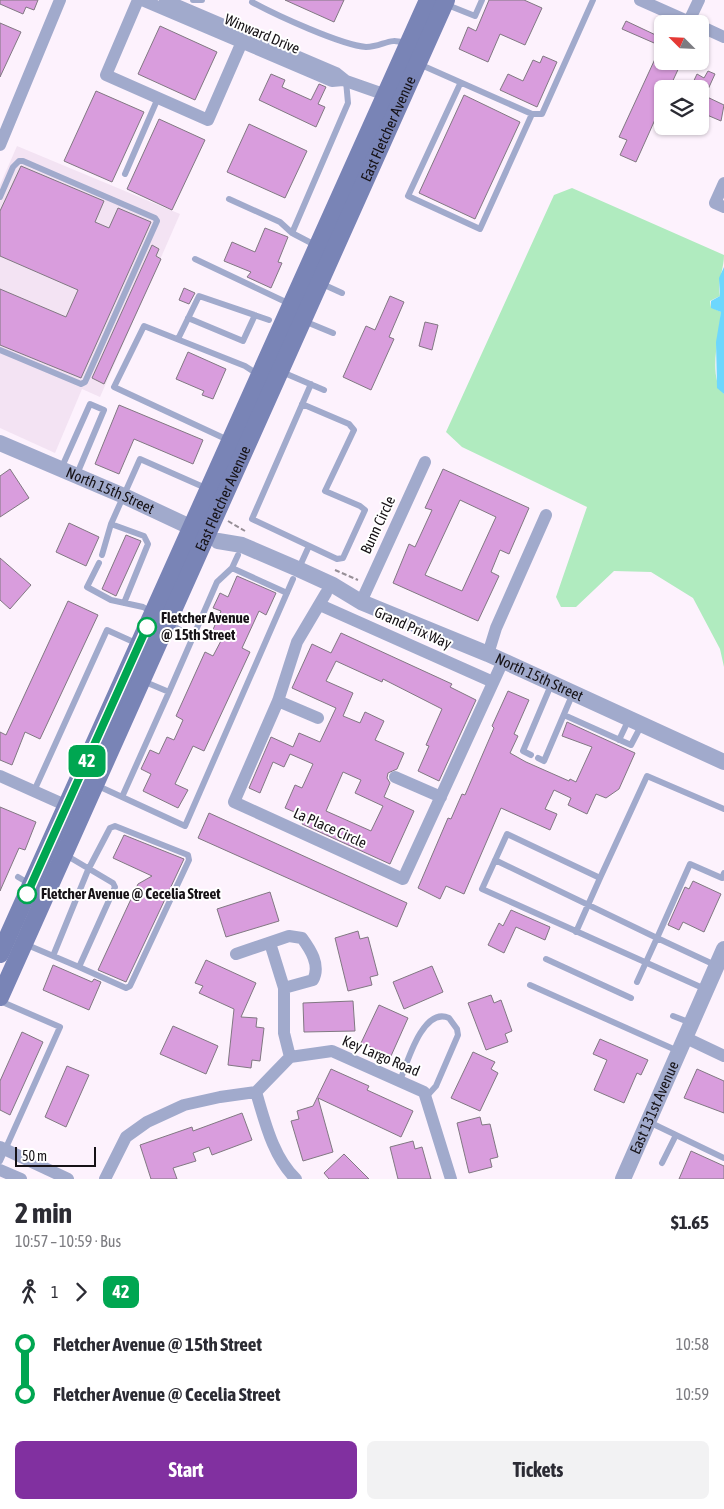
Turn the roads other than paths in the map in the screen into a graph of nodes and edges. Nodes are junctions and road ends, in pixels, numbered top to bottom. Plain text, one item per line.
1 (60, 0) edge
2 (138, 0) edge
3 (142, 0) edge
4 (165, 0) edge
5 (193, 0) edge
6 (202, 0) edge
7 (482, 0) edge
8 (593, 0) edge
9 (640, 0) edge
10 (699, 0) edge
11 (439, 1) edge
12 (252, 2) dead end
13 (674, 15) edge
14 (696, 15) edge
15 (709, 30) edge
16 (724, 36) edge
17 (244, 39) junction
18 (408, 45) junction
19 (417, 63) junction
20 (347, 82) junction
21 (460, 84) junction
22 (404, 92) junction
23 (386, 95) junction
24 (158, 98) junction
25 (532, 114) junction
26 (0, 145) edge
27 (125, 174) dead end
28 (724, 183) edge
29 (0, 197) edge
30 (229, 199) dead end
31 (720, 205) edge
32 (292, 233) junction
33 (326, 251) junction
34 (195, 259) dead end
35 (313, 280) junction
36 (342, 293) dead end
37 (255, 315) junction
38 (188, 318) junction
39 (292, 318) junction
40 (333, 332) dead end
41 (178, 339) junction
42 (0, 350) edge
43 (281, 371) junction
44 (260, 376) junction
45 (311, 384) junction
46 (324, 390) dead end
47 (302, 404) junction
48 (230, 441) junction
49 (0, 444) edge
50 (425, 462) dead end
51 (69, 472) junction
52 (209, 489) junction
53 (124, 496) junction
54 (546, 515) dead end
55 (111, 524) junction
56 (205, 534) junction
57 (309, 546) junction
58 (102, 555) dead end
59 (235, 561) junction
60 (99, 563) dead end
61 (293, 580) junction
62 (323, 599) junction
63 (357, 600) junction
64 (124, 603) junction
65 (161, 618) junction
66 (193, 637) junction
67 (140, 644) junction
68 (495, 658) junction
69 (142, 680) junction
70 (493, 682) junction
71 (552, 684) junction
72 (169, 692) junction
73 (573, 693) junction
74 (278, 701) junction
75 (564, 715) junction
76 (318, 718) dead end
77 (635, 722) junction
78 (619, 740) junction
79 (724, 762) edge
80 (0, 776) edge
81 (395, 777) dead end
82 (86, 780) junction
83 (34, 791) junction
84 (122, 797) junction
85 (441, 797) junction
86 (74, 809) junction
87 (724, 809) edge
88 (63, 854) junction
89 (495, 860) junction
90 (88, 870) junction
91 (723, 877) edge
92 (600, 878) junction
93 (588, 905) junction
94 (576, 932) junction
95 (8, 936) junction
96 (657, 938) junction
97 (270, 943) junction
98 (25, 944) junction
99 (724, 949) edge
100 (0, 954) edge
101 (236, 954) dead end
102 (52, 956) junction
103 (546, 959) dead end
104 (646, 964) junction
105 (716, 966) junction
106 (79, 967) junction
107 (637, 982) dead end
108 (530, 985) dead end
109 (284, 988) junction
110 (706, 990) junction
111 (0, 997) edge
112 (631, 998) dead end
113 (0, 1001) edge
114 (673, 1016) dead end
115 (684, 1037) junction
116 (724, 1056) edge
117 (290, 1057) junction
118 (400, 1081) junction
119 (256, 1092) junction
120 (426, 1097) junction
121 (648, 1122) junction
122 (676, 1135) junction
123 (1, 1152) edge
124 (724, 1158) edge
125 (662, 1164) dead end
126 (0, 1170) edge
127 (21, 1179) edge
128 (68, 1179) edge
129 (105, 1179) edge
130 (296, 1179) edge
131 (451, 1179) edge
132 (623, 1179) edge

1 - 26 street
2 - 24 street
3 - 17 street, Winward Drive
4 - 17 street, Winward Drive
5 - 6 lane
7 - 11 lane
8 - 25 lane
9 - 13 street
10 - 14 street
11 - 18 main road, East Fletcher Avenue
11 - 19 main road, East Fletcher Avenue
12 - 18 lane
15 - 16 street
17 - 20 street, Winward Drive
17 - 24 street
18 - 23 main road, East Fletcher Avenue
19 - 21 lane
19 - 22 main road, East Fletcher Avenue
20 - 23 street, Winward Drive
20 - 32 lane
21 - 25 lane
21 - 25 lane
22 - 23 main road
22 - 33 main road, East Fletcher Avenue
23 - 33 main road, East Fletcher Avenue
24 - 27 lane
28 - 31 street
29 - 42 lane
30 - 32 lane
32 - 33 lane
33 - 35 main road, East Fletcher Avenue
34 - 39 lane
35 - 36 lane
35 - 39 main road, East Fletcher Avenue
37 - 38 lane
37 - 38 lane
37 - 39 lane
38 - 41 lane
39 - 40 lane
39 - 43 main road, East Fletcher Avenue
39 - 44 main road, East Fletcher Avenue
41 - 44 lane
41 - 48 lane
43 - 45 lane
43 - 56 main road, East Fletcher Avenue
44 - 48 main road, East Fletcher Avenue
45 - 46 lane
45 - 47 lane
47 - 57 lane
47 - 57 lane
48 - 52 main road, East Fletcher Avenue
49 - 51 street, North 15th Street
50 - 63 street, Bunn Circle
51 - 51 lane
51 - 53 street, North 15th Street
52 - 53 lane
52 - 56 main road, East Fletcher Avenue
53 - 55 lane
53 - 56 street, North 15th Street
54 - 68 street
55 - 58 lane
55 - 64 lane
56 - 59 street, North 15th Street
56 - 61 street, North 15th Street
56 - 65 main road, East Fletcher Avenue
57 - 61 lane
59 - 61 street, North 15th Street
59 - 66 lane
60 - 64 lane
61 - 62 street, North 15th Street
61 - 63 street, North 15th Street
61 - 84 lane
62 - 63 street, North 15th Street
62 - 70 street, Grand Prix Way
62 - 74 street, La Place Circle
63 - 68 street, North 15th Street
64 - 65 lane
65 - 66 lane
65 - 67 main road, East Fletcher Avenue
65 - 69 main road, East Fletcher Avenue
66 - 72 lane
67 - 82 main road, East Fletcher Avenue
67 - 83 lane
68 - 70 street, La Place Circle
68 - 71 street, North 15th Street
69 - 72 lane
69 - 82 main road, East Fletcher Avenue
70 - 85 street, La Place Circle
71 - 73 street, North 15th Street
71 - 75 lane
72 - 84 lane
73 - 75 lane
73 - 77 street, North 15th Street
74 - 76 street
74 - 85 street, La Place Circle
75 - 78 lane
77 - 78 lane
77 - 78 lane
77 - 79 street, North 15th Street
80 - 83 street
81 - 85 street
82 - 84 lane
82 - 86 main road, East Fletcher Avenue
83 - 86 street
86 - 88 main road, East Fletcher Avenue
86 - 95 main road, East Fletcher Avenue
87 - 92 lane
88 - 90 lane
88 - 98 main road, East Fletcher Avenue
89 - 92 lane
89 - 93 lane
89 - 94 lane
90 - 102 lane
90 - 106 lane
90 - 106 lane
91 - 96 lane
92 - 93 lane
93 - 94 lane
93 - 96 lane
94 - 104 lane
95 - 98 lane
95 - 100 main road, East Fletcher Avenue
96 - 104 lane
96 - 105 lane
97 - 101 street
97 - 109 street
97 - 109 street
98 - 102 lane
98 - 111 main road, East Fletcher Avenue
99 - 105 street, East 131st Avenue
102 - 106 lane
103 - 112 lane
104 - 107 lane
104 - 110 lane
105 - 110 street, East 131st Avenue
108 - 115 lane
109 - 117 street
110 - 115 street, East 131st Avenue
113 - 123 lane
114 - 115 lane
115 - 116 street
115 - 121 street, East 131st Avenue
117 - 118 street, Key Largo Road
117 - 119 street
118 - 120 street, Key Largo Road
118 - 120 lane
119 - 129 street
119 - 130 street
120 - 131 street, Key Largo Road
121 - 122 lane
121 - 132 street, East 131st Avenue
122 - 124 lane
122 - 125 lane
123 - 128 street
126 - 127 street

